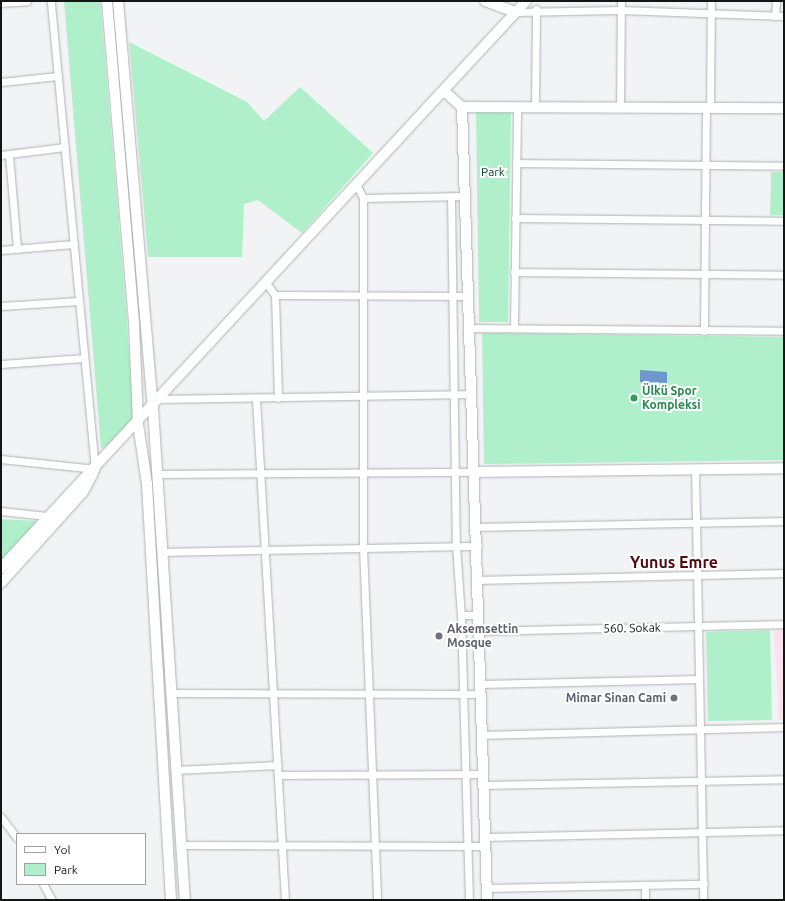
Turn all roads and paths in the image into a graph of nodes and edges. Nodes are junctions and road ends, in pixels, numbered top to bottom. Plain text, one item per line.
1 (27, 1) edge
2 (51, 1) edge
3 (107, 1) edge
4 (118, 1) edge
5 (485, 1) edge
6 (526, 1) edge
7 (621, 1) edge
8 (711, 1) edge
9 (776, 1) edge
10 (1, 3) edge
11 (536, 9) junction
12 (621, 10) junction
13 (516, 12) junction
14 (711, 15) junction
15 (775, 16) junction
16 (784, 16) edge
17 (58, 76) junction
18 (1, 82) edge
19 (444, 91) junction
20 (462, 107) junction
21 (517, 107) junction
22 (536, 107) junction
23 (620, 107) junction
24 (708, 107) junction
25 (784, 108) edge
26 (65, 148) junction
27 (1, 155) edge
28 (9, 155) junction
29 (516, 163) junction
30 (705, 165) junction
31 (784, 166) edge
32 (357, 186) junction
33 (451, 196) junction
34 (465, 196) junction
35 (363, 198) junction
36 (515, 218) junction
37 (704, 221) junction
38 (784, 221) edge
39 (74, 244) junction
40 (17, 249) junction
41 (1, 250) edge
42 (514, 272) junction
43 (703, 274) junction
44 (784, 275) edge
45 (266, 284) junction
46 (364, 294) junction
47 (275, 295) junction
48 (455, 295) junction
49 (469, 296) junction
50 (79, 301) junction
51 (1, 306) edge
52 (470, 328) junction
53 (514, 328) junction
54 (704, 331) junction
55 (784, 331) edge
56 (84, 358) junction
57 (1, 364) edge
58 (454, 394) junction
59 (471, 394) junction
60 (365, 396) junction
61 (256, 398) junction
62 (278, 398) junction
63 (161, 399) junction
64 (153, 408) junction
65 (138, 424) junction
66 (1, 459) edge
67 (695, 468) junction
68 (784, 468) edge
69 (95, 469) junction
70 (454, 472) junction
71 (475, 472) junction
72 (363, 473) junction
73 (157, 474) junction
74 (261, 474) junction
75 (1, 512) edge
76 (47, 516) junction
77 (784, 521) edge
78 (696, 522) junction
79 (477, 527) junction
80 (456, 546) junction
81 (478, 546) junction
82 (363, 547) junction
83 (266, 548) junction
84 (162, 552) junction
85 (1, 568) edge
86 (784, 573) edge
87 (697, 576) junction
88 (479, 580) junction
89 (1, 583) edge
90 (461, 615) junction
91 (479, 615) junction
92 (784, 624) edge
93 (698, 626) junction
94 (480, 631) junction
95 (700, 679) junction
96 (481, 689) junction
97 (171, 693) junction
98 (276, 694) junction
99 (367, 694) junction
100 (464, 694) junction
101 (784, 727) edge
102 (700, 728) junction
103 (482, 735) junction
104 (278, 765) junction
105 (176, 770) junction
106 (371, 773) junction
107 (465, 774) junction
108 (483, 774) junction
109 (278, 775) junction
110 (784, 779) edge
111 (702, 781) junction
112 (484, 785) junction
113 (1, 817) edge
114 (703, 830) junction
115 (784, 830) edge
116 (16, 837) edge
117 (485, 841) junction
118 (181, 845) junction
119 (280, 845) junction
120 (375, 846) junction
121 (468, 846) junction
122 (704, 884) junction
123 (44, 885) edge
124 (645, 885) junction
125 (487, 888) junction
126 (52, 900) edge
127 (171, 900) edge
128 (184, 900) edge
129 (285, 900) edge
130 (377, 900) edge
131 (469, 900) edge
132 (487, 900) edge
133 (645, 900) edge
134 (703, 900) edge

1 - 10 street
2 - 17 street
3 - 65 street
4 - 64 street
5 - 13 street
6 - 13 street
7 - 12 street
8 - 14 street
9 - 15 street
11 - 12 street
11 - 13 street
11 - 22 street
12 - 14 street
12 - 23 street
13 - 19 street
14 - 15 street
14 - 24 street
15 - 16 street
17 - 18 street
17 - 26 street
19 - 20 street
19 - 32 street
20 - 21 street
20 - 34 street
21 - 22 street
21 - 29 street
22 - 23 street
23 - 24 street
24 - 25 street
24 - 30 street
26 - 28 street
26 - 39 street
27 - 28 street
28 - 40 street
29 - 30 street
29 - 36 street
30 - 31 street
30 - 37 street
32 - 35 street
32 - 45 street
33 - 34 street
33 - 35 street
33 - 48 street
34 - 49 street
35 - 46 street
36 - 37 street
36 - 42 street
37 - 38 street
37 - 43 street
39 - 40 street
39 - 50 street
40 - 41 street
42 - 43 street
42 - 53 street
43 - 44 street
43 - 54 street
45 - 47 street
45 - 63 street
46 - 47 street
46 - 48 street
46 - 60 street
47 - 62 street
48 - 49 street
48 - 58 street
49 - 52 street
50 - 51 street
50 - 56 street
52 - 53 street
52 - 59 street
53 - 54 street
54 - 55 street
56 - 57 street
56 - 69 street
58 - 59 street
58 - 60 street
58 - 70 street
59 - 71 street
60 - 62 street
60 - 72 street
61 - 62 street
61 - 63 street
61 - 74 street
63 - 64 street
64 - 65 street
64 - 73 street
65 - 69 street
65 - 127 street
66 - 69 street
67 - 68 street
67 - 71 street
67 - 78 street
69 - 76 street
69 - 89 street
70 - 71 street
70 - 72 street
70 - 80 street
71 - 79 street
72 - 74 street
72 - 82 street
73 - 74 street
73 - 84 street
74 - 83 street
75 - 76 street
76 - 85 street
77 - 78 street
78 - 79 street
78 - 87 street
79 - 81 street
80 - 81 street
80 - 82 street
80 - 90 street
81 - 88 street
82 - 83 street
82 - 99 street
83 - 84 street
83 - 98 street
84 - 97 street
86 - 87 street
87 - 88 street
87 - 93 street
88 - 91 street
90 - 91 street
90 - 100 street
91 - 94 street
92 - 93 street, 560. Sokak
93 - 94 street, 560. Sokak
93 - 95 street
94 - 96 street
95 - 96 street
95 - 102 street
96 - 100 street
96 - 103 street
97 - 98 street
97 - 105 street
98 - 99 street
98 - 104 street
99 - 100 street
99 - 106 street
100 - 107 street
101 - 102 street
102 - 103 street
102 - 111 street
103 - 108 street
104 - 105 street
104 - 109 street
105 - 118 street
106 - 107 street
106 - 109 street
106 - 120 street
107 - 108 street
107 - 121 street
108 - 112 street
109 - 119 street
110 - 111 street
111 - 112 street
111 - 114 street
112 - 117 street
113 - 116 street
114 - 115 street
114 - 117 street
114 - 122 street
117 - 121 street
117 - 125 street
118 - 119 street
118 - 128 street
119 - 120 street
119 - 129 street
120 - 121 street
120 - 130 street
121 - 131 street
122 - 124 street
122 - 134 street
123 - 126 street
124 - 125 street
124 - 133 street
125 - 132 street

